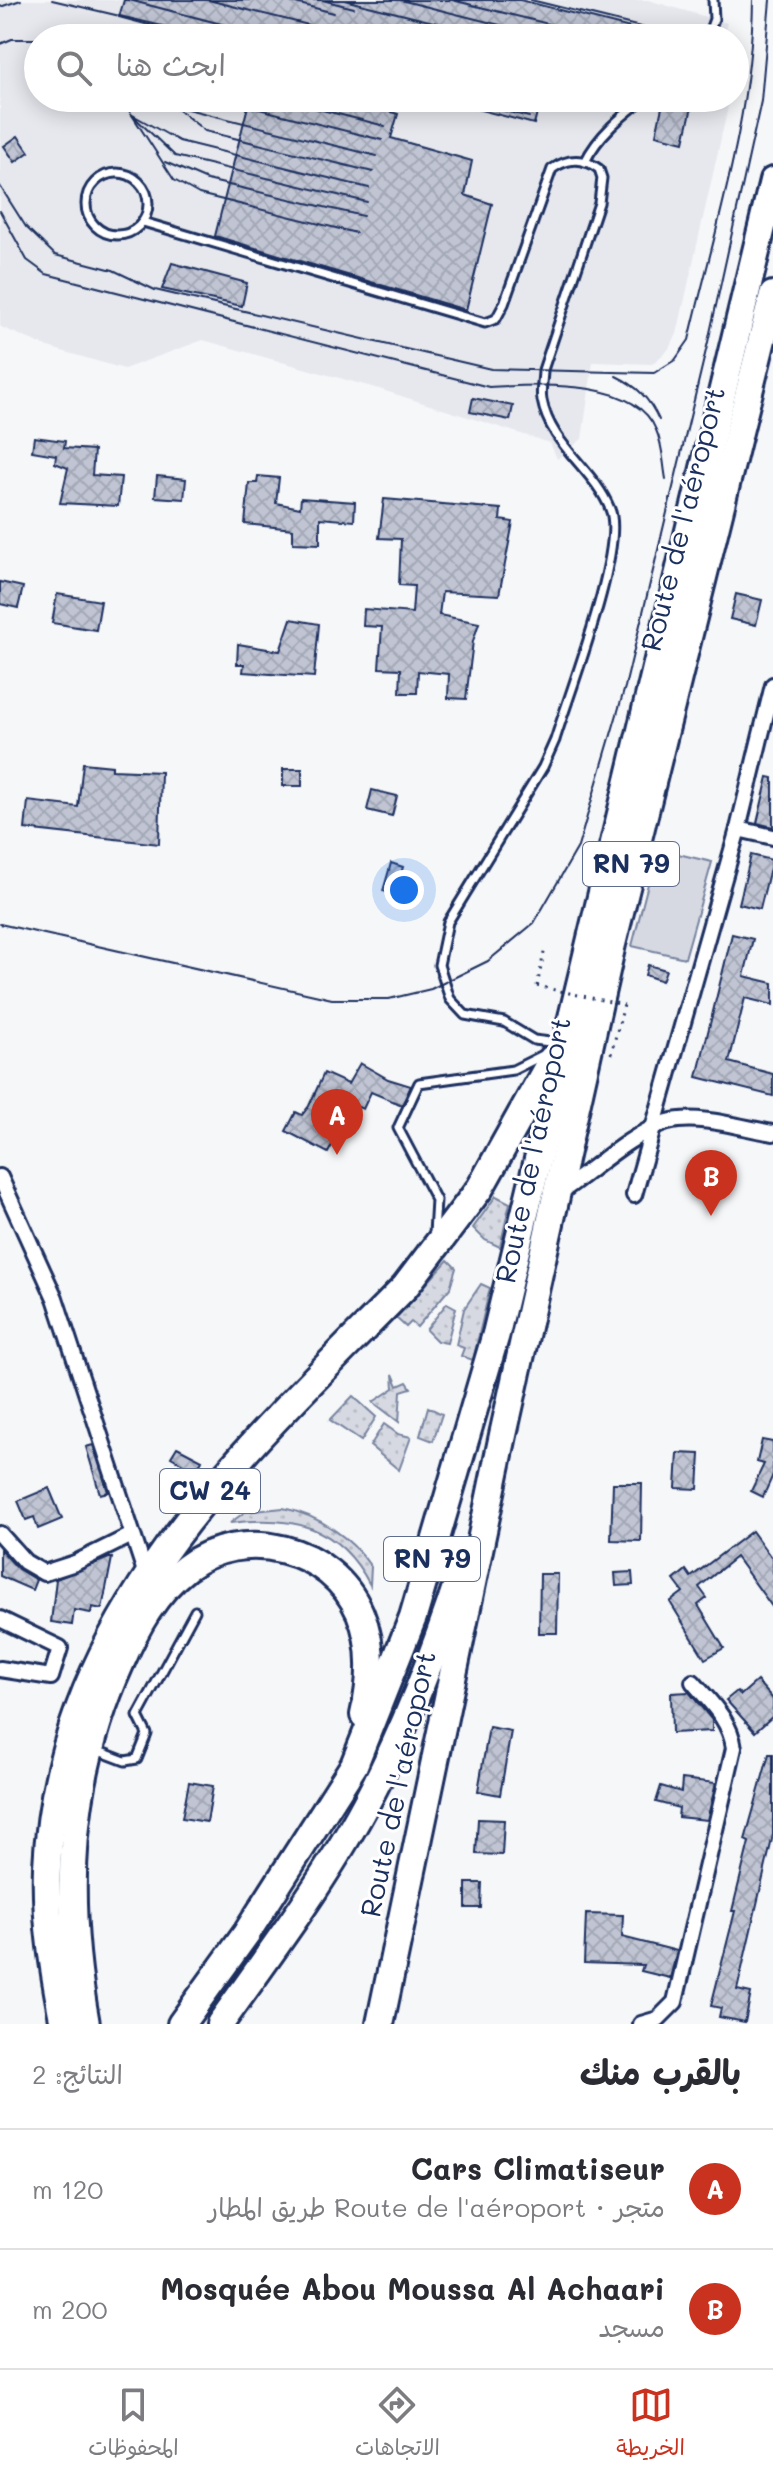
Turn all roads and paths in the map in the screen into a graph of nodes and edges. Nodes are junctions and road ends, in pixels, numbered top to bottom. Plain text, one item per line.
1 (713, 0) edge
2 (712, 24) edge
3 (627, 112) edge
4 (585, 162) junction
5 (773, 181) edge
6 (143, 222) junction
7 (773, 295) edge
8 (773, 685) edge
9 (738, 829) junction
10 (773, 837) edge
11 (545, 948) dead end
12 (565, 1044) junction
13 (611, 1054) dead end
14 (650, 1130) junction
15 (773, 1133) edge
16 (0, 1177) edge
17 (634, 1195) dead end
18 (555, 1196) junction
19 (5, 1199) edge
20 (430, 1256) junction
21 (503, 1435) junction
22 (0, 1534) edge
23 (132, 1535) junction
24 (152, 1586) junction
25 (195, 1611) dead end
26 (0, 1619) edge
27 (0, 1669) edge
28 (693, 1682) dead end
29 (90, 1748) junction
30 (308, 1841) junction
31 (64, 2024) edge
32 (86, 2024) edge
33 (181, 2024) edge
34 (220, 2024) edge
35 (380, 2024) edge
36 (641, 2024) edge

1 - 2 lane
3 - 4 lane
4 - 6 lane
4 - 12 lane
5 - 12 highway, Route de l'aéroport / RN 79
6 - 6 lane
7 - 18 highway, Route de l'aéroport / RN 79
8 - 9 street
9 - 10 street
9 - 14 street
11 - 13 path, bridge
12 - 20 highway, CW 24
12 - 20 lane
12 - 30 highway, RN 79
14 - 15 street
14 - 17 street
14 - 18 street
16 - 19 street
18 - 21 highway, Route de l'aéroport / RN 79
19 - 23 street
20 - 24 highway, CW 24
21 - 34 highway, RN 79
21 - 35 highway, Route de l'aéroport
22 - 23 street
23 - 24 street
24 - 29 highway
24 - 30 highway
24 - 31 highway, CW 24
25 - 29 lane
26 - 27 street
28 - 36 street
29 - 32 highway
30 - 33 highway, RN 79

